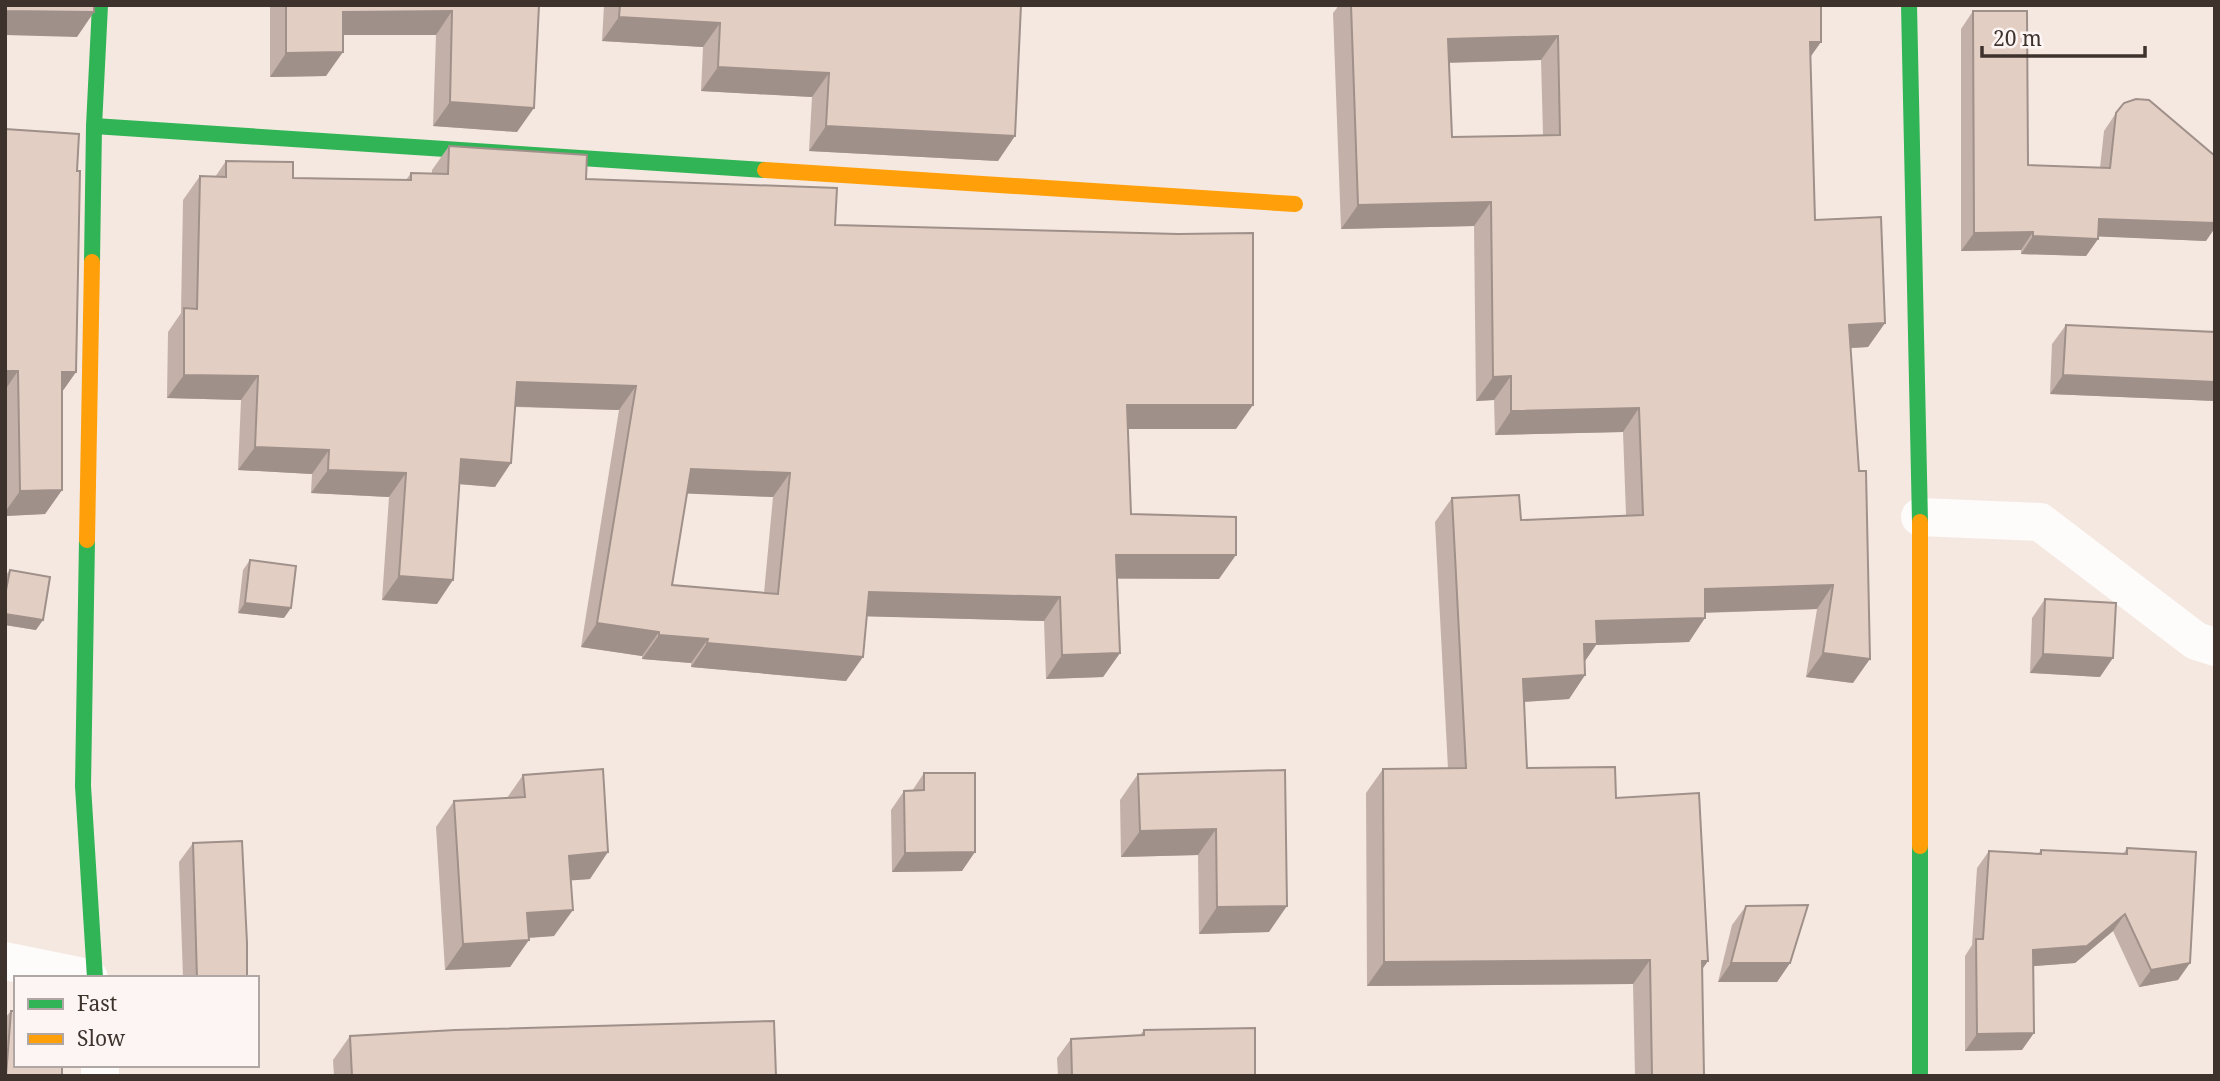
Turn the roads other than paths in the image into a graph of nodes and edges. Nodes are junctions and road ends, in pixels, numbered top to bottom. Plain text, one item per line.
1 (100, 5) edge
2 (1909, 5) edge
3 (94, 126) junction
4 (1295, 204) dead end
5 (1920, 517) junction
6 (2215, 648) edge
7 (5, 961) edge
8 (79, 976) edge
9 (94, 976) edge
10 (1920, 1076) edge

1 - 3 street
2 - 5 street
3 - 4 street
3 - 9 street
5 - 6 street
5 - 10 street
7 - 8 street

